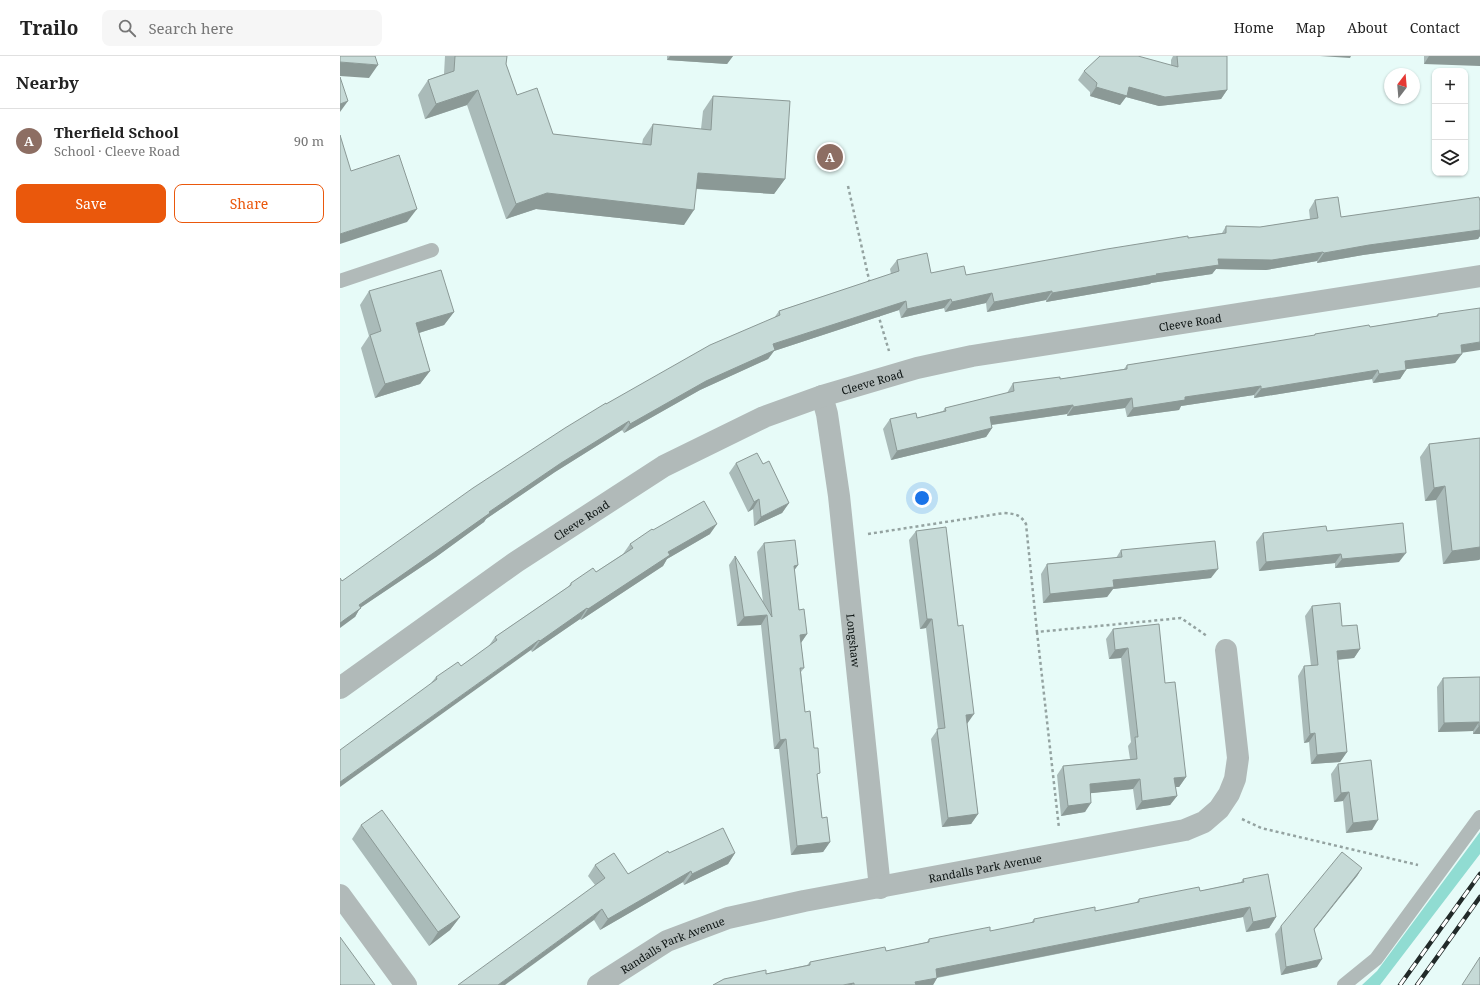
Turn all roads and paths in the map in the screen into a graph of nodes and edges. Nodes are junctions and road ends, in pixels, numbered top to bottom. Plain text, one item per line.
1 (848, 186) dead end
2 (432, 250) dead end
3 (1480, 276) edge
4 (340, 281) edge
5 (872, 290) edge
6 (878, 313) edge
7 (896, 375) junction
8 (822, 396) junction
9 (844, 537) junction
10 (1037, 632) junction
11 (1226, 650) joint
12 (340, 688) edge
13 (1219, 809) junction
14 (1480, 817) edge
15 (1062, 853) junction
16 (1440, 872) junction
17 (880, 888) junction
18 (340, 895) edge
19 (406, 985) edge
20 (598, 985) edge
21 (1344, 985) edge

1 - 5 path
2 - 4 lane
3 - 7 street, Cleeve Road
6 - 7 path
7 - 8 street, Cleeve Road
8 - 9 street, Longshaw
8 - 12 street, Cleeve Road
9 - 10 path
9 - 17 street, Longshaw
10 - 11 path
10 - 15 path
11 - 13 street, Randalls Park Avenue
13 - 15 street, Randalls Park Avenue
13 - 16 path
14 - 16 lane
15 - 17 street, Randalls Park Avenue
16 - 21 lane
17 - 20 street, Randalls Park Avenue
18 - 19 street

